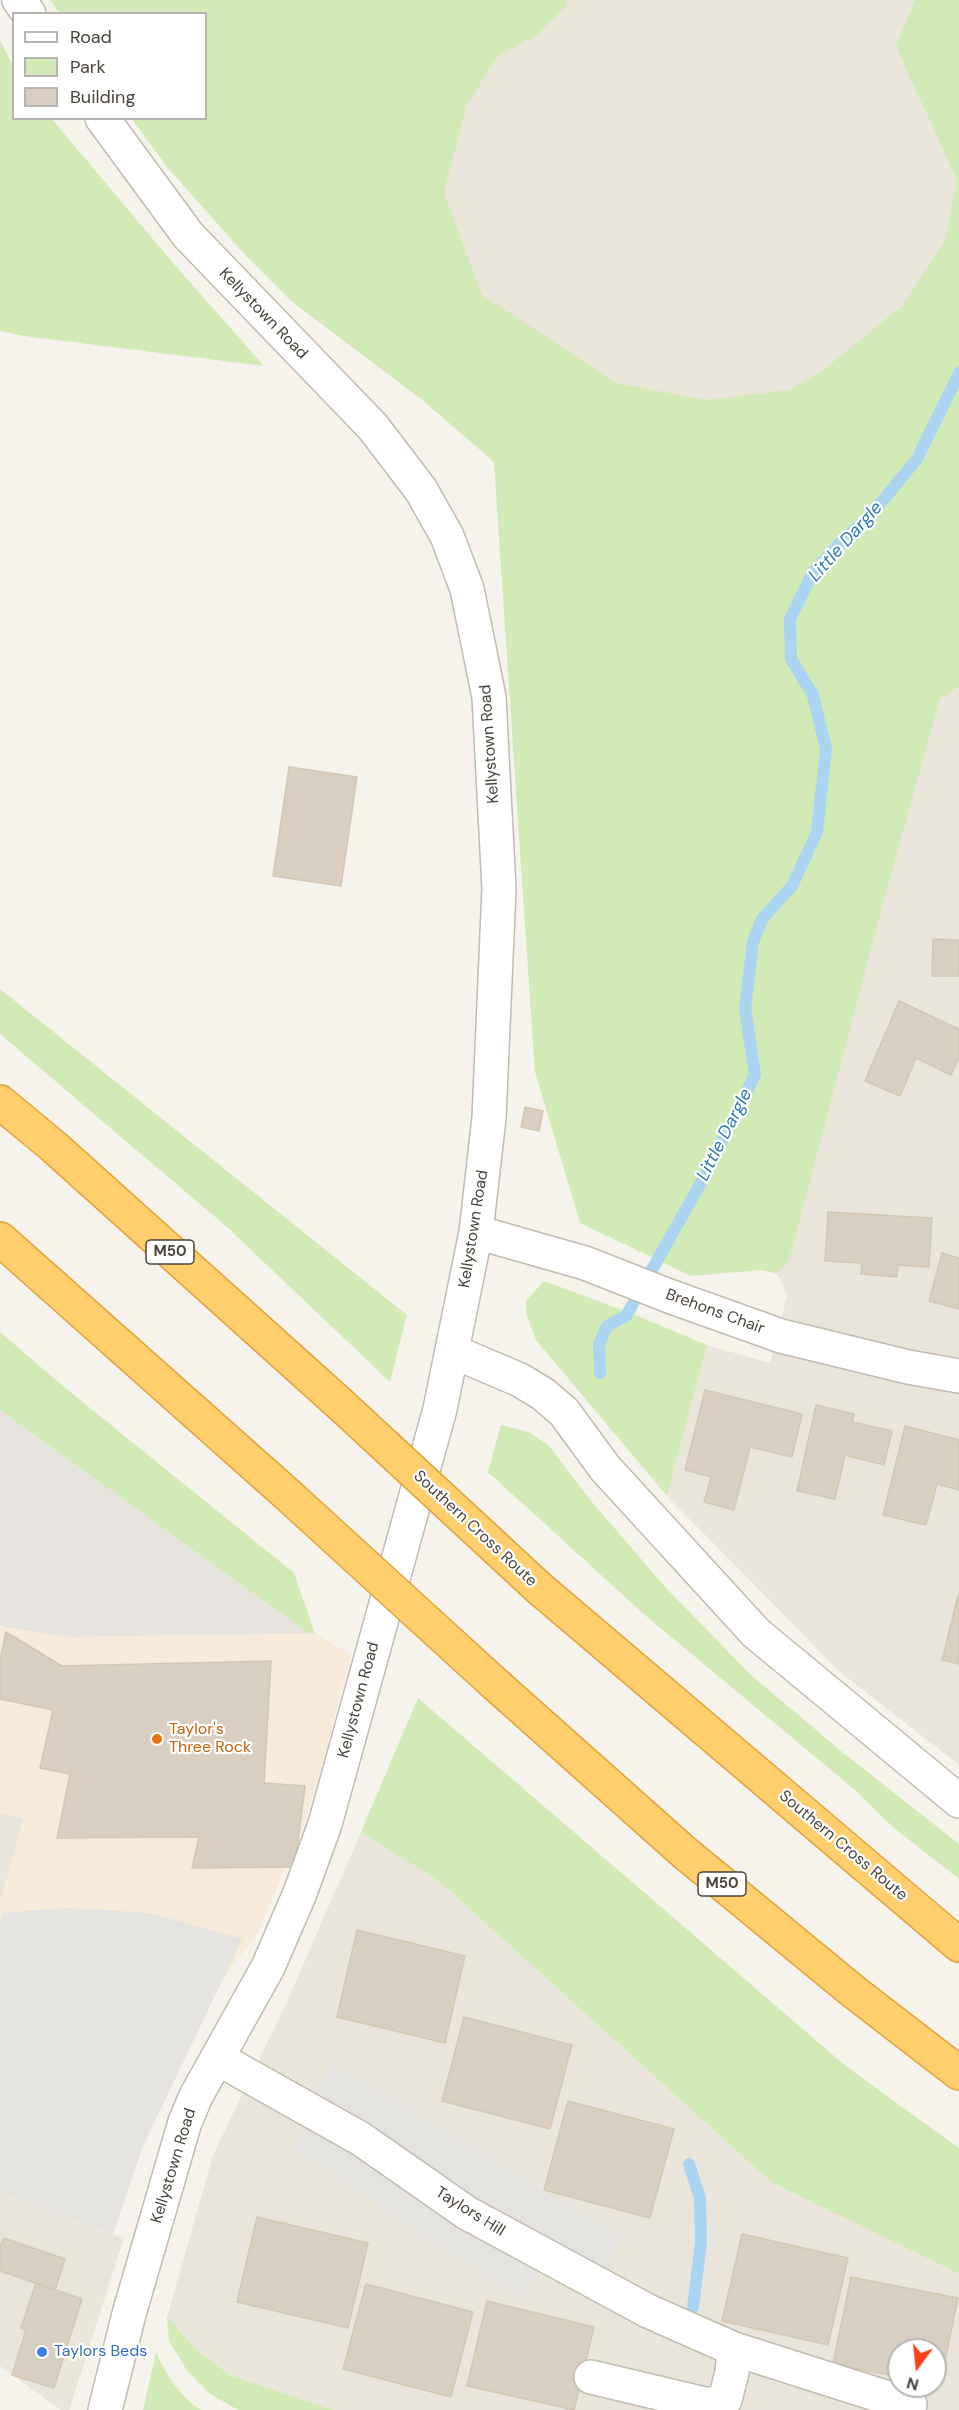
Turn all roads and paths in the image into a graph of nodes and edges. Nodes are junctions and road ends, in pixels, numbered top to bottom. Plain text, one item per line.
1 (103, 120) edge
2 (0, 1102) edge
3 (476, 1232) junction
4 (0, 1239) edge
5 (452, 1351) junction
6 (959, 1376) edge
7 (959, 1801) edge
8 (959, 1945) edge
9 (217, 2058) junction
10 (959, 2073) edge
11 (734, 2349) junction
12 (591, 2377) dead end
13 (910, 2405) dead end
14 (105, 2410) edge

1 - 3 street, Kellystown Road
2 - 8 highway, Southern Cross Route / M50, bridge
3 - 5 street, Kellystown Road
3 - 6 street, Brehons Chair
4 - 10 highway, M50, bridge
5 - 7 street
5 - 9 street, Kellystown Road
9 - 11 street, Taylors Hill
9 - 14 street, Kellystown Road
11 - 12 street
11 - 13 street, Taylors Hill

